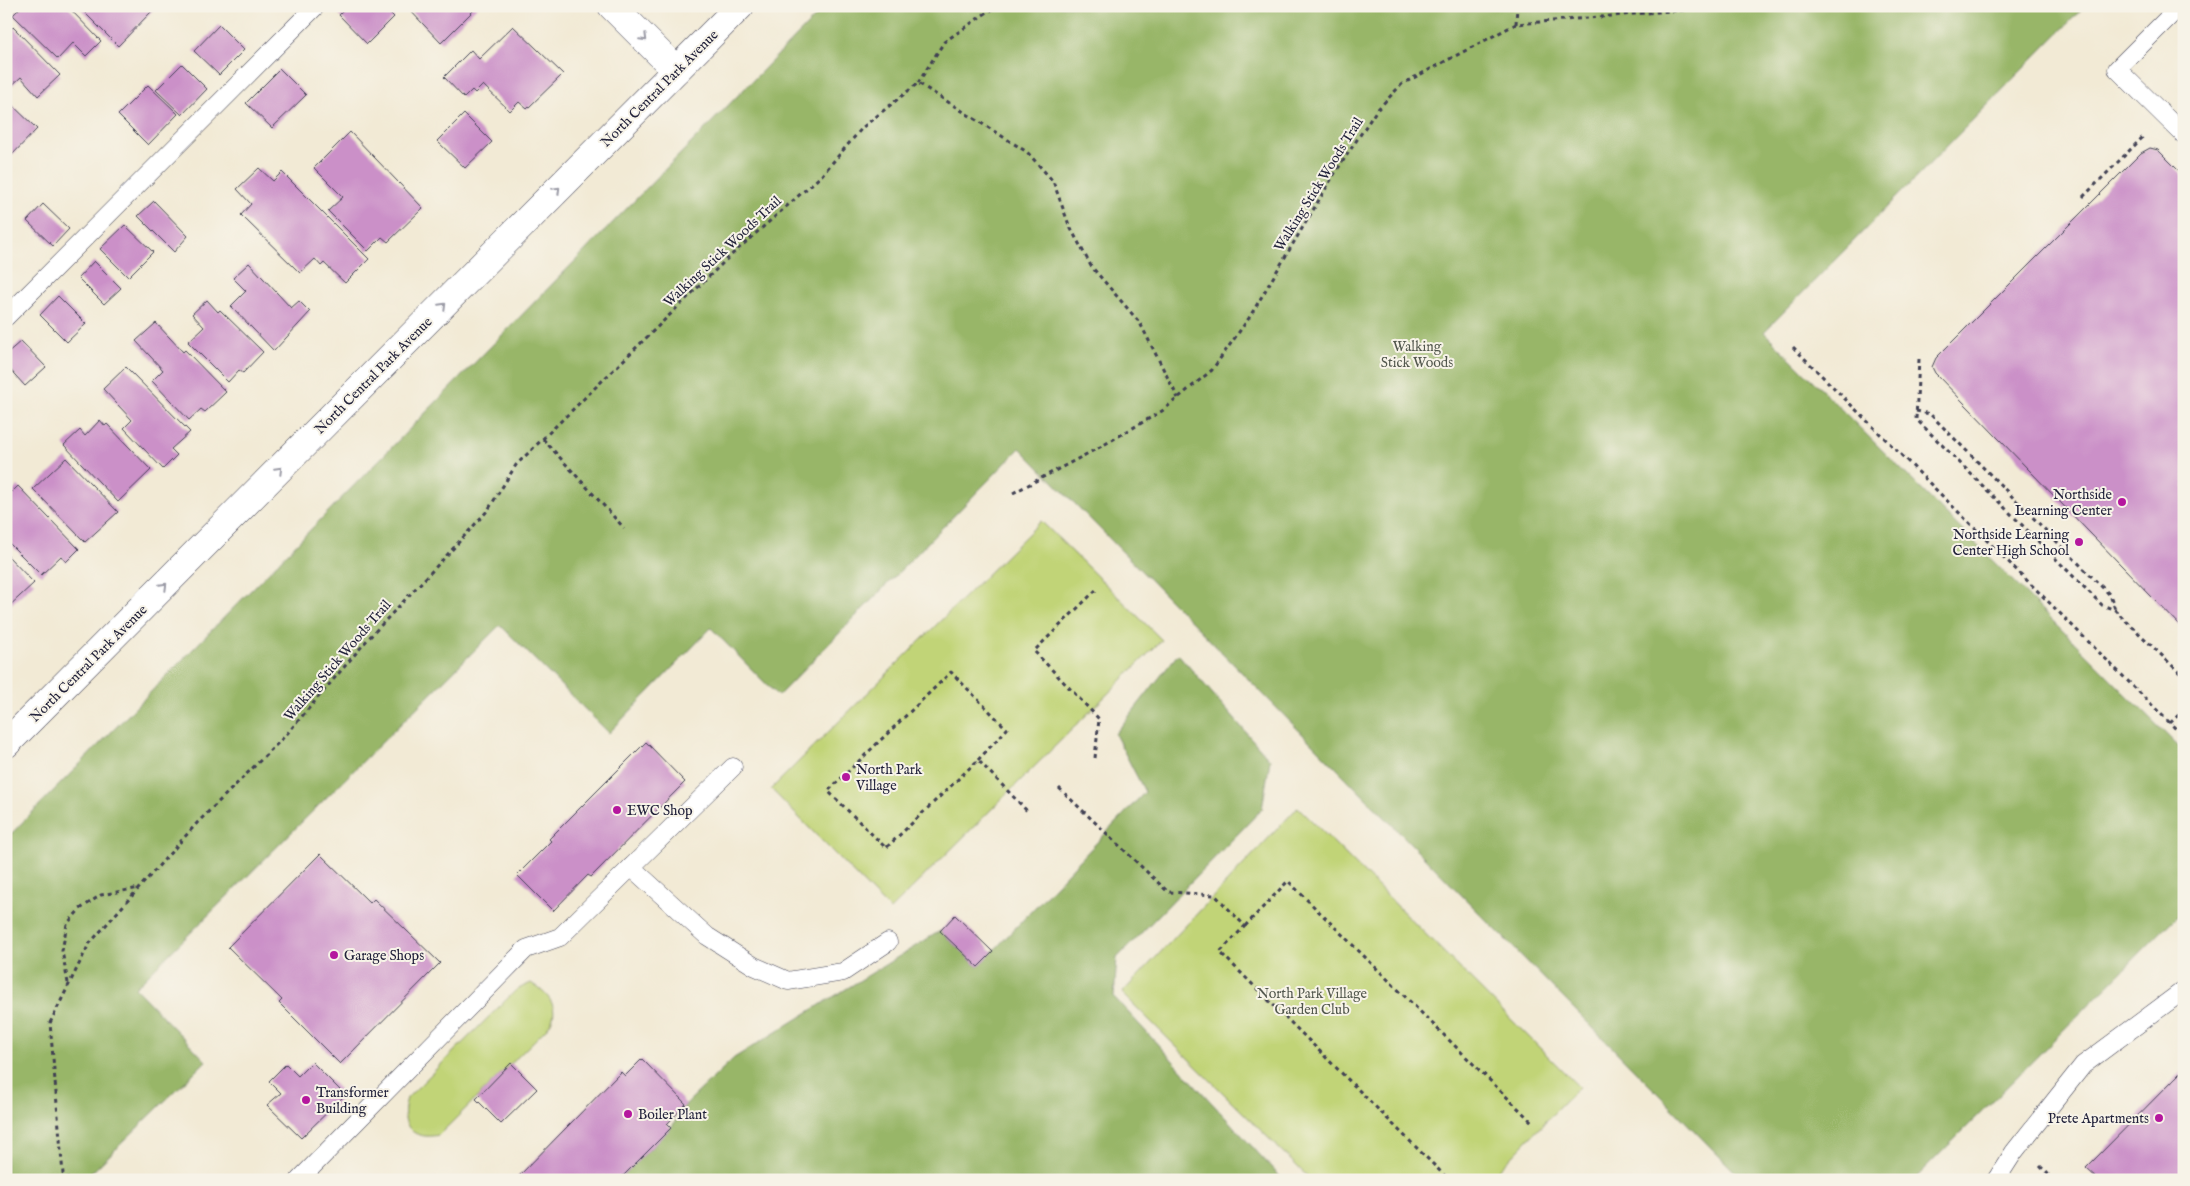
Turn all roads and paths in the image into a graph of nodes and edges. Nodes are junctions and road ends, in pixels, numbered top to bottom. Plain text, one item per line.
1 (316, 6) edge
2 (612, 6) edge
3 (740, 6) edge
4 (1000, 6) edge
5 (1517, 6) edge
6 (1690, 6) edge
7 (2180, 6) edge
8 (1516, 24) junction
9 (676, 70) junction
10 (918, 83) junction
11 (2147, 133) dead end
12 (2184, 135) edge
13 (2083, 198) dead end
14 (6, 317) edge
15 (1793, 347) dead end
16 (1919, 359) dead end
17 (1178, 398) junction
18 (1916, 411) junction
19 (543, 439) junction
20 (1013, 493) dead end
21 (624, 528) dead end
22 (1096, 590) dead end
23 (2115, 610) junction
24 (2184, 677) edge
25 (2184, 710) edge
26 (2170, 723) junction
27 (2184, 737) edge
28 (6, 744) edge
29 (1095, 758) dead end
30 (978, 760) junction
31 (733, 767) dead end
32 (1059, 788) dead end
33 (1029, 813) dead end
34 (631, 867) junction
35 (139, 888) junction
36 (1245, 926) junction
37 (888, 942) dead end
38 (68, 983) junction
39 (2184, 990) edge
40 (1532, 1122) dead end
41 (69, 1180) edge
42 (299, 1180) edge
43 (1449, 1180) edge
44 (1996, 1180) edge

1 - 14 lane
2 -> 9 street
3 - 9 street, North Central Park Avenue
4 - 10 path, Walking Stick Woods Trail
5 - 8 path
6 - 8 path, Walking Stick Woods Trail
7 - 12 lane
8 - 17 path, Walking Stick Woods Trail
28 -> 9 street, North Central Park Avenue
10 - 17 path
10 - 19 path, Walking Stick Woods Trail
11 - 13 path
15 - 26 path
16 - 18 path
17 - 20 path, Walking Stick Woods Trail
18 - 23 path
18 - 23 path
19 - 21 path
19 - 35 path, Walking Stick Woods Trail
22 - 29 path
23 - 24 path
25 - 26 path
26 - 27 path
30 - 30 path
30 - 33 path
31 - 34 lane
32 - 36 path
34 - 37 lane
34 - 42 lane
35 - 38 path, Walking Stick Woods Trail
35 - 38 path
36 - 40 path
36 - 43 path
38 - 41 path, Walking Stick Woods Trail
39 - 44 lane

